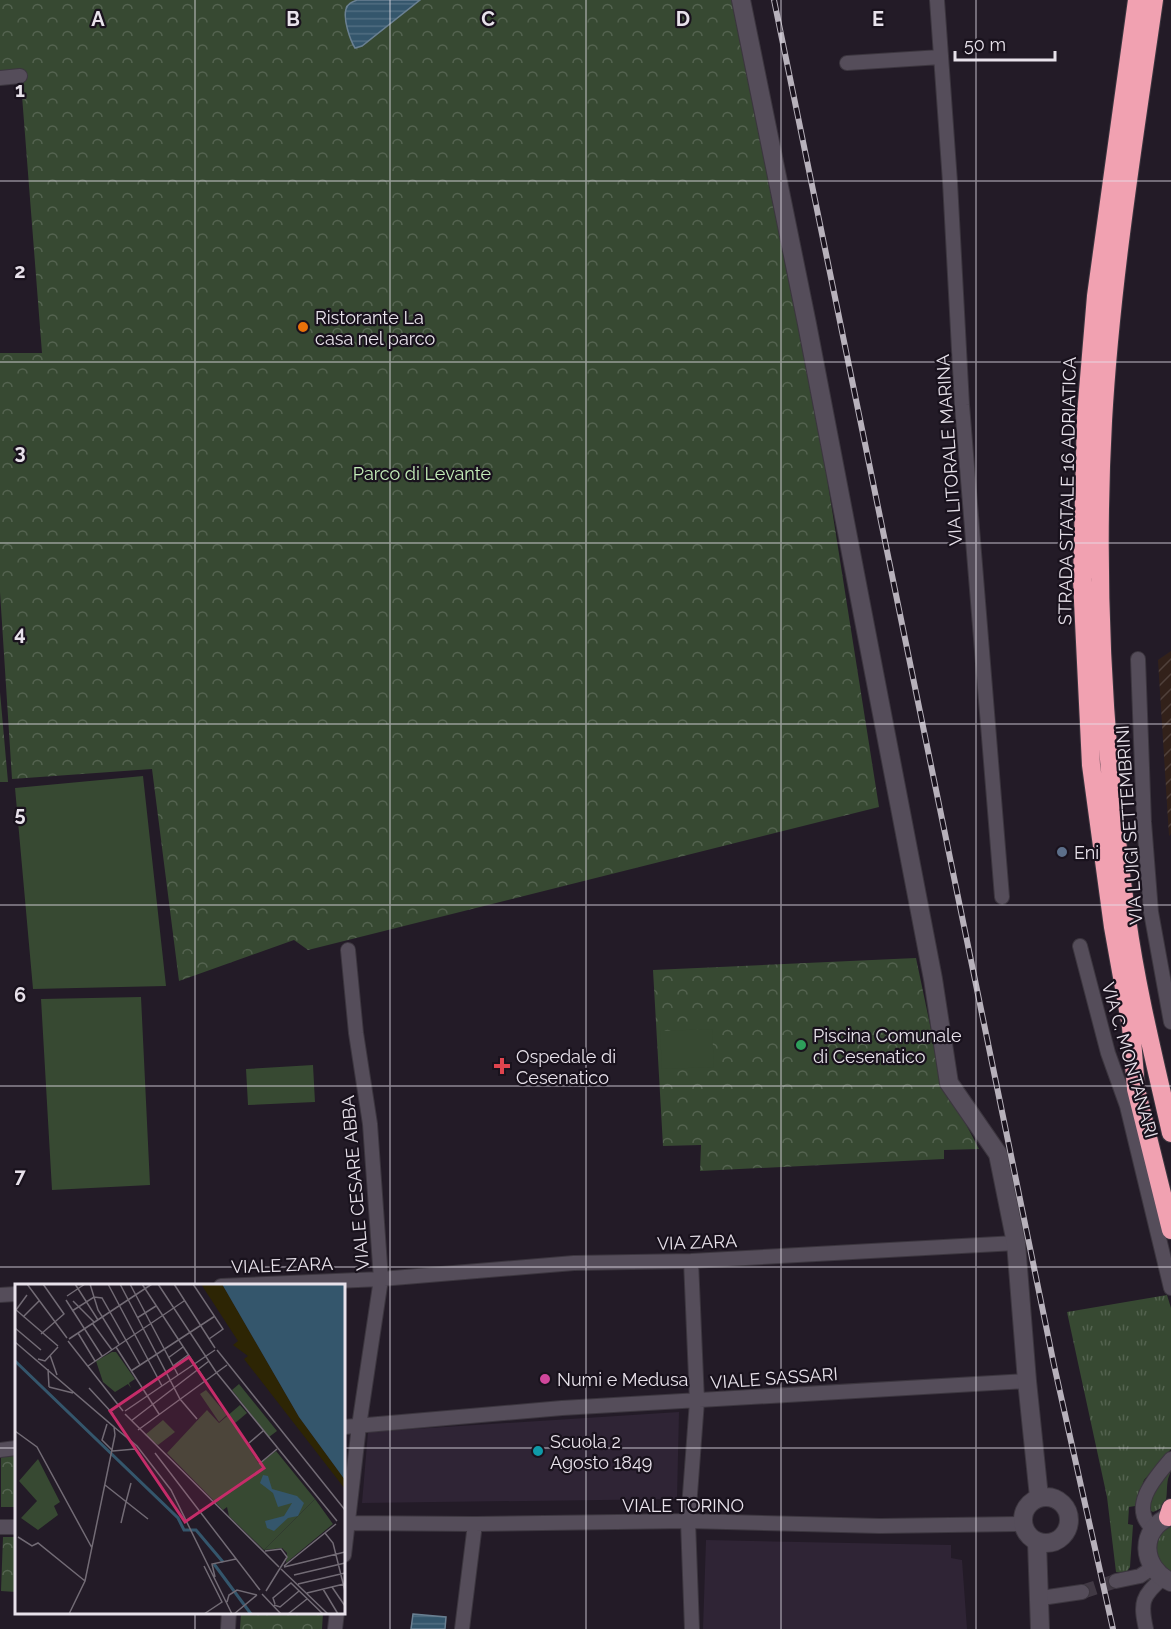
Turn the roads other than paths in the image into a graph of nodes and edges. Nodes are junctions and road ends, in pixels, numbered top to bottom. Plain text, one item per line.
1 (741, 0) edge
2 (937, 0) edge
3 (1137, 0) edge
4 (1154, 0) edge
5 (941, 57) junction
6 (847, 63) dead end
7 (20, 76) dead end
8 (0, 78) edge
9 (1138, 659) dead end
10 (1002, 897) dead end
11 (1080, 946) dead end
12 (348, 950) dead end
13 (1171, 1022) edge
14 (1171, 1132) edge
15 (1171, 1230) edge
16 (1016, 1243) junction
17 (691, 1261) junction
18 (381, 1279) junction
19 (266, 1284) edge
20 (1171, 1288) edge
21 (15, 1294) edge
22 (0, 1296) edge
23 (1027, 1381) junction
24 (697, 1401) junction
25 (359, 1426) junction
26 (345, 1427) edge
27 (15, 1449) edge
28 (0, 1450) edge
29 (1171, 1459) edge
30 (1039, 1497) junction
31 (1170, 1514) edge
32 (688, 1521) junction
33 (345, 1523) edge
34 (475, 1524) junction
35 (1022, 1524) junction
36 (1153, 1529) junction
37 (1043, 1542) junction
38 (1162, 1576) edge
39 (1116, 1581) tunnel mouth
40 (1082, 1592) tunnel mouth
41 (1048, 1597) junction
42 (229, 1614) edge
43 (337, 1614) edge
44 (228, 1629) edge
45 (335, 1629) edge
46 (462, 1629) edge
47 (692, 1629) edge
48 (1040, 1629) edge
49 (1049, 1629) edge
50 (1146, 1629) edge

1 - 16 street
2 - 5 street, VIA LITORALE MARINA
3 - 15 highway, STRADA STATALE 16 ADRIATICA
4 - 14 highway, STRADA STATALE 16 ADRIATICA
5 - 6 street
5 - 10 street, VIA LITORALE MARINA
7 - 8 street
9 - 13 street, VIA LUIGI SETTEMBRINI
11 - 20 street, VIA C. MONTANARI
12 - 18 street, VIALE CESARE ABBA
16 - 17 street, VIA ZARA
16 - 23 street
17 - 18 street, VIA ZARA
17 - 24 street
18 - 19 street, VIALE ZARA
18 - 25 street, VIALE CESARE ABBA
21 - 22 street
23 - 24 street, VIALE SASSARI
23 - 30 street
24 - 25 street, VIALE SASSARI
24 - 32 street
25 - 26 street, VIALE SASSARI
25 - 33 street, VIALE CESARE ABBA
27 - 28 street
29 - 36 street
30 - 35 street
30 - 37 street
31 - 36 street
32 - 34 street, VIALE TORINO
32 - 35 street, VIALE TORINO
32 - 47 street
33 - 34 street, VIALE TORINO
34 - 46 street
35 - 37 street
36 - 38 street
37 - 41 street
37 - 48 street
38 - 39 street
38 - 50 street
40 - 41 street
41 - 49 street
42 - 44 street
43 - 45 street

